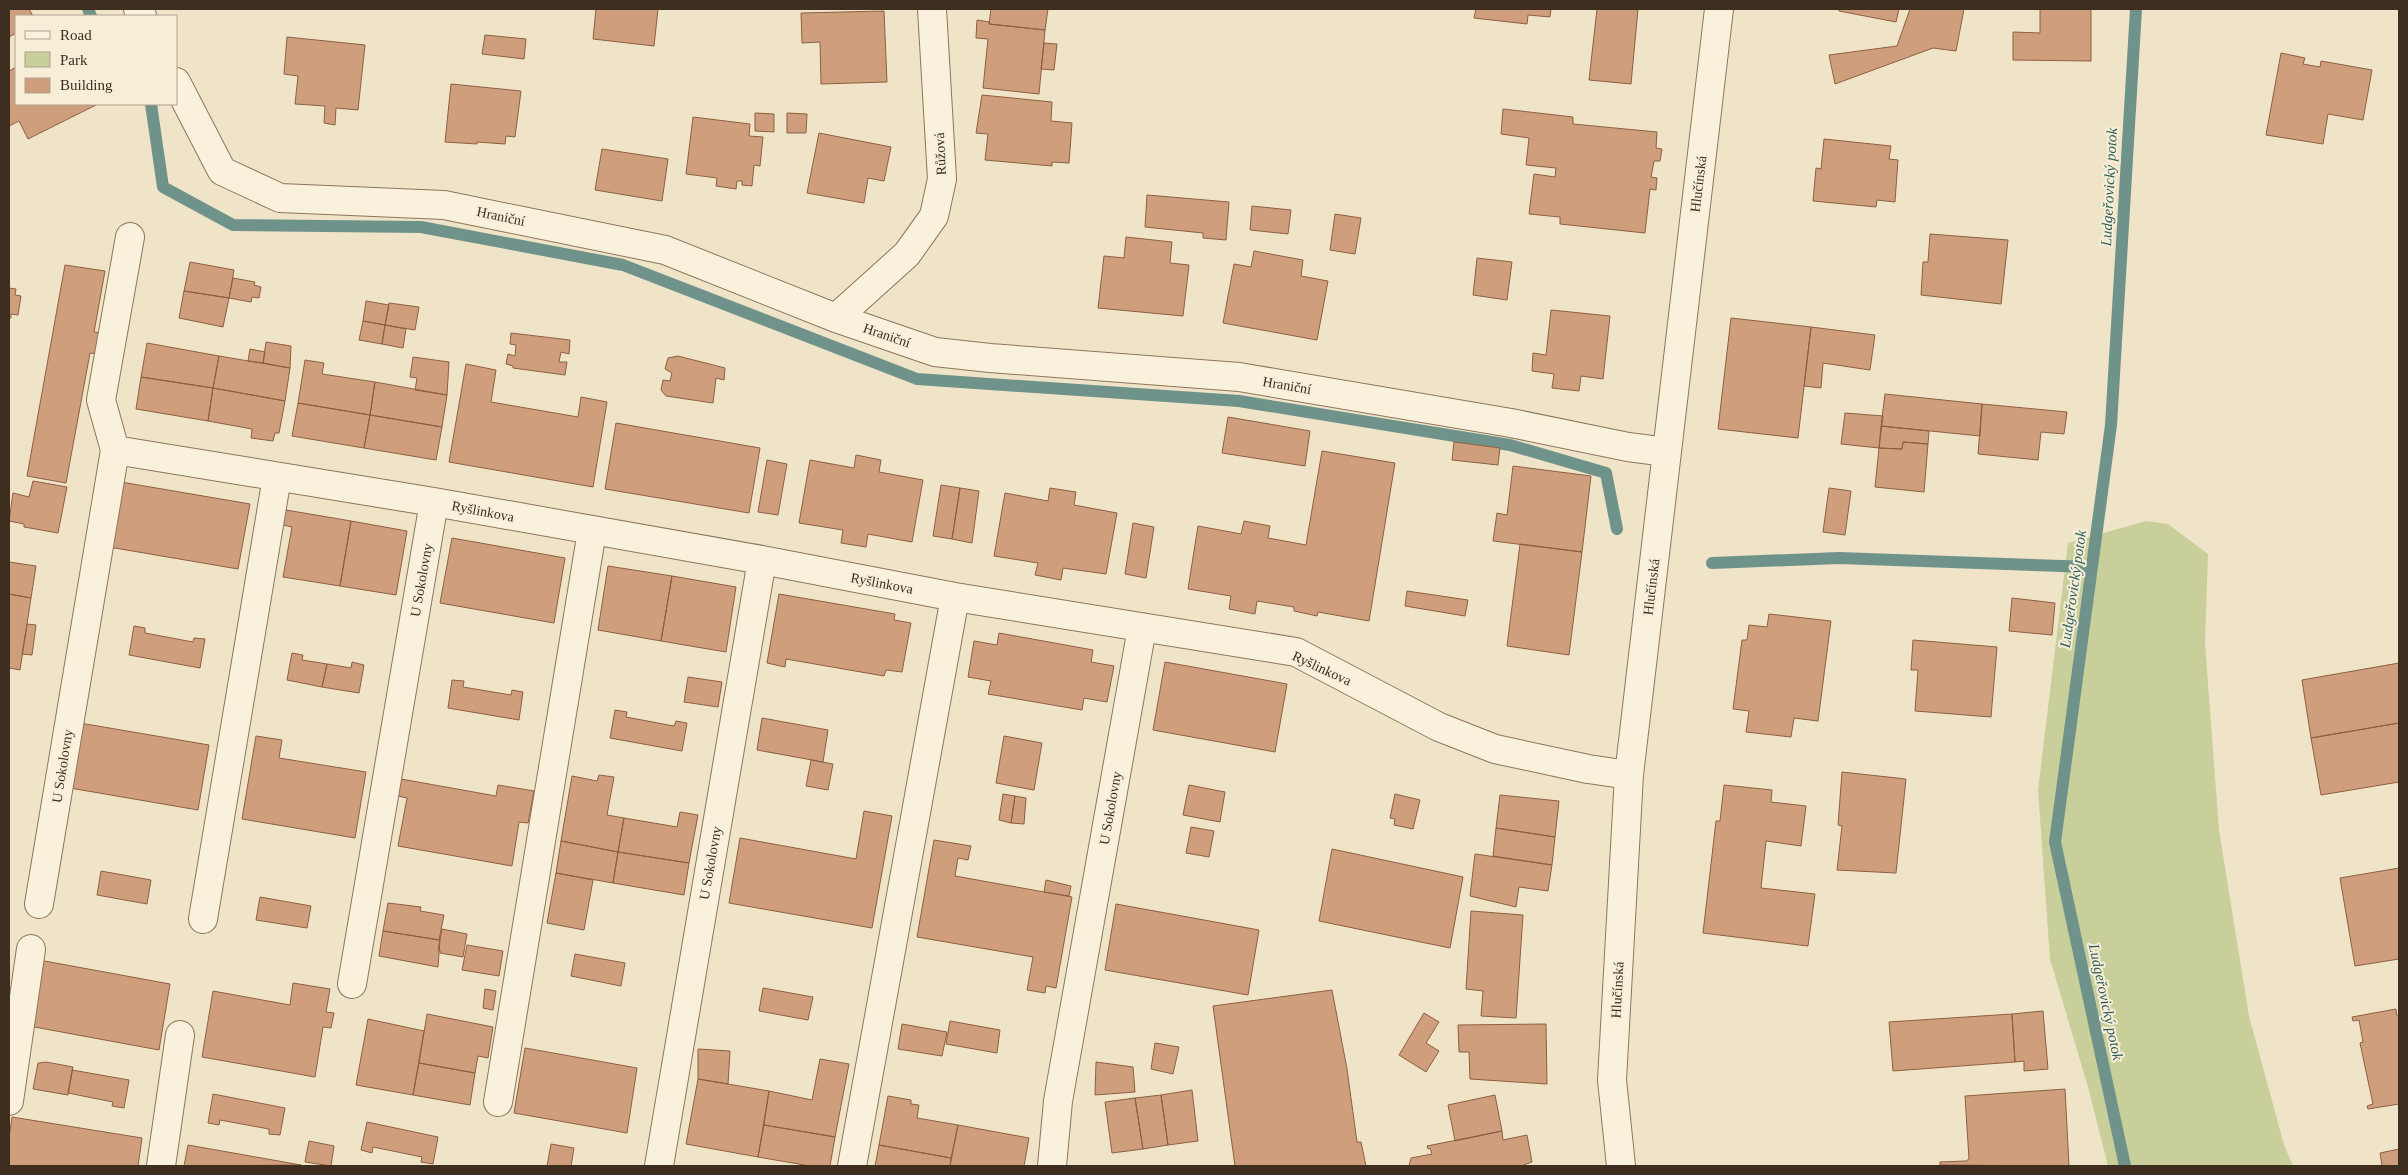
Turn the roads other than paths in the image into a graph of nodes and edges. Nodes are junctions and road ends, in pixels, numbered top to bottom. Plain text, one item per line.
1 (932, 9) edge
2 (1719, 9) edge
3 (178, 86) edge
4 (130, 238) dead end
5 (836, 318) junction
6 (114, 450) junction
7 (1667, 452) junction
8 (277, 476) junction
9 (434, 502) junction
10 (592, 531) junction
11 (762, 560) junction
12 (955, 597) junction
13 (1142, 628) junction
14 (1629, 775) junction
15 (39, 904) dead end
16 (203, 919) dead end
17 (31, 949) dead end
18 (352, 984) dead end
19 (180, 1035) dead end
20 (9, 1101) edge
21 (498, 1102) dead end
22 (161, 1166) edge
23 (659, 1166) edge
24 (852, 1166) edge
25 (1052, 1166) edge
26 (1621, 1166) edge

1 - 5 street, Růžová
2 - 7 street, Hlučínská
3 - 5 street, Hraniční
4 - 6 street
5 - 7 street, Hraniční
6 - 8 street, Ryšlinkova
6 - 15 street, U Sokolovny
7 - 14 street, Hlučínská
8 - 9 street, Ryšlinkova
8 - 16 street
9 - 10 street, Ryšlinkova
9 - 18 street, U Sokolovny
10 - 11 street, Ryšlinkova
10 - 21 street
11 - 12 street, Ryšlinkova
11 - 23 street, U Sokolovny
12 - 13 street, Ryšlinkova
12 - 24 street
13 - 14 street, Ryšlinkova
13 - 25 street, U Sokolovny
14 - 26 street, Hlučínská
17 - 20 street
19 - 22 street

